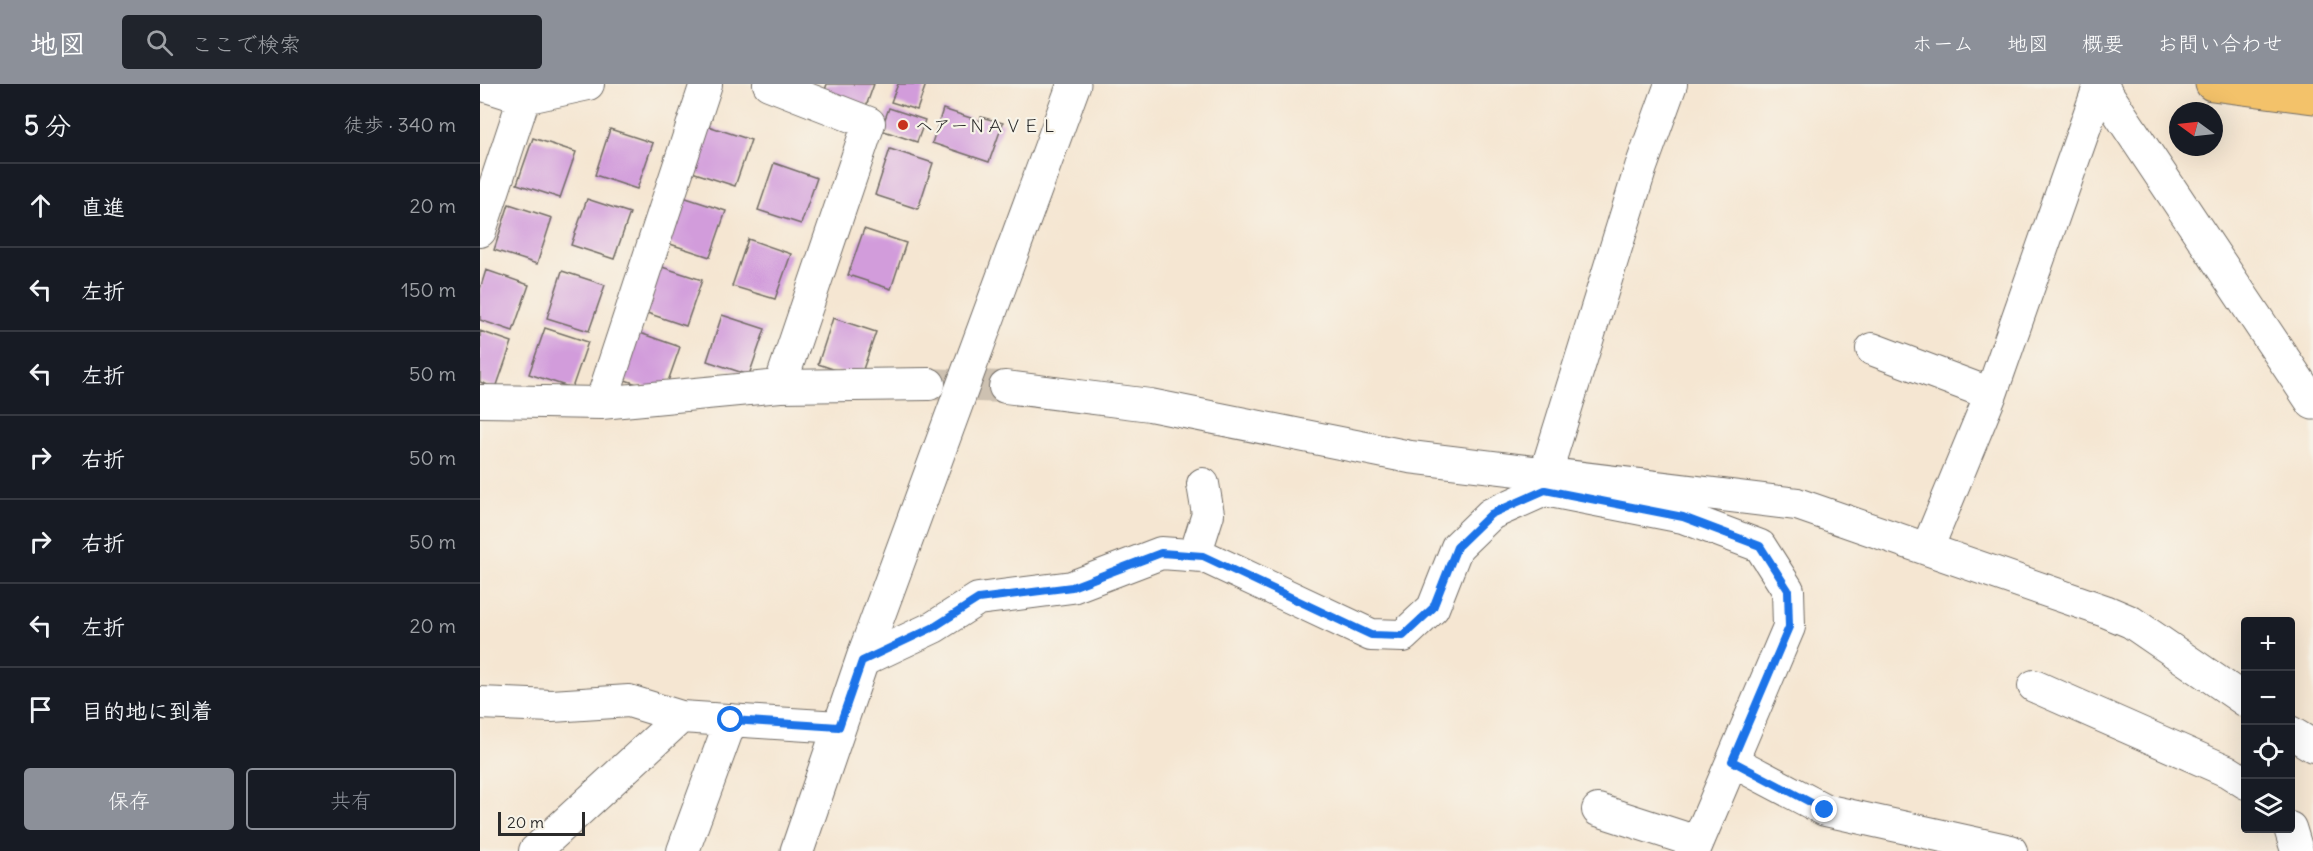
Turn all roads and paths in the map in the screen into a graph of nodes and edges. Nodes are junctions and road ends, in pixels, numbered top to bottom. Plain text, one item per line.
1 (480, 84) edge
2 (588, 84) edge
3 (706, 84) edge
4 (769, 84) edge
5 (1074, 84) edge
6 (1671, 84) edge
7 (2100, 84) edge
8 (2212, 84) edge
9 (2313, 97) edge
10 (524, 98) junction
11 (480, 231) edge
12 (1872, 349) dead end
13 (929, 384) tunnel mouth
14 (780, 386) junction
15 (1005, 387) tunnel mouth
16 (1990, 394) junction
17 (480, 401) edge
18 (601, 403) junction
19 (2313, 403) edge
20 (1546, 481) junction
21 (1203, 484) dead end
22 (1927, 549) junction
23 (1196, 555) junction
24 (862, 661) junction
25 (2034, 686) dead end
26 (2241, 698) edge
27 (480, 703) edge
28 (681, 717) junction
29 (731, 720) junction
30 (839, 727) junction
31 (2295, 735) edge
32 (2313, 746) edge
33 (1732, 761) junction
34 (2241, 780) edge
35 (1598, 810) dead end
36 (2292, 833) edge
37 (1695, 846) edge
38 (535, 851) edge
39 (684, 851) edge
40 (797, 851) edge
41 (2011, 851) edge
42 (2297, 851) edge

1 - 10 street
2 - 10 street
3 - 18 street
4 - 14 street
5 - 24 street
6 - 20 street
7 - 16 street
7 - 19 street
8 - 9 main road
10 - 11 street
12 - 16 street
13 - 14 street
14 - 18 street
15 - 20 street
16 - 22 street
17 - 18 street
20 - 22 street
20 - 23 street
20 - 33 street
21 - 23 street
22 - 26 street
23 - 24 street
24 - 30 street
25 - 34 street
27 - 28 street
28 - 29 street
28 - 38 street
29 - 30 street
29 - 39 street
30 - 40 street
31 - 32 street
33 - 37 street
33 - 41 street
35 - 37 street
36 - 42 street

